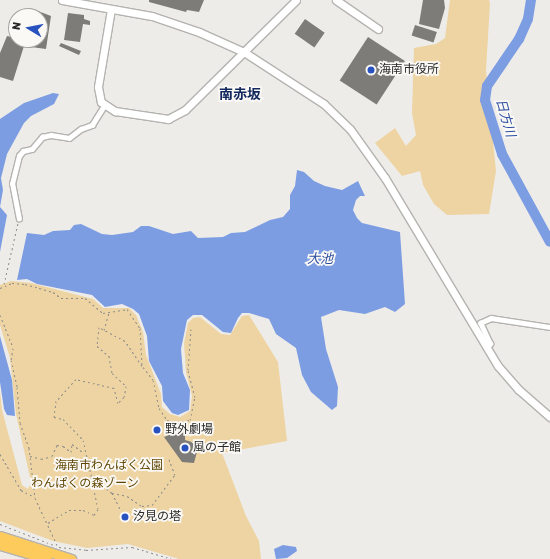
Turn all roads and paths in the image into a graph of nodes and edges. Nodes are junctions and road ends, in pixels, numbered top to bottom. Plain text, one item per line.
1 (62, 0) edge
2 (296, 0) edge
3 (336, 0) edge
4 (111, 9) junction
5 (378, 29) dead end
6 (244, 52) junction
7 (104, 106) junction
8 (19, 219) joint
9 (4, 285) junction
10 (0, 288) edge
11 (110, 313) junction
12 (0, 315) edge
13 (550, 328) edge
14 (191, 329) dead end
15 (104, 330) junction
16 (486, 348) junction
17 (142, 366) junction
18 (550, 417) edge
19 (0, 454) edge
20 (85, 454) junction
21 (30, 456) junction
22 (169, 459) dead end
23 (91, 476) junction
24 (112, 493) junction
25 (34, 498) junction
26 (121, 511) dead end
27 (47, 523) junction
28 (0, 524) edge
29 (0, 536) edge
30 (0, 545) edge
31 (58, 547) junction
32 (47, 559) edge
33 (72, 559) edge
34 (172, 559) edge

1 - 4 street
2 - 6 street
3 - 5 street
4 - 6 street
4 - 7 street
6 - 7 street
6 - 16 street
7 - 8 street
8 - 9 path
9 - 10 path
9 - 11 path
11 - 15 path
11 - 17 path
12 - 21 path
13 - 16 street
14 - 17 path
15 - 17 path
15 - 20 path
16 - 18 street
19 - 25 path
20 - 21 path
20 - 23 path
21 - 25 path
22 - 24 path
23 - 24 path
23 - 27 path
24 - 26 path
25 - 27 path
27 - 31 path
28 - 31 path
29 - 33 highway
30 - 32 highway
31 - 34 path

